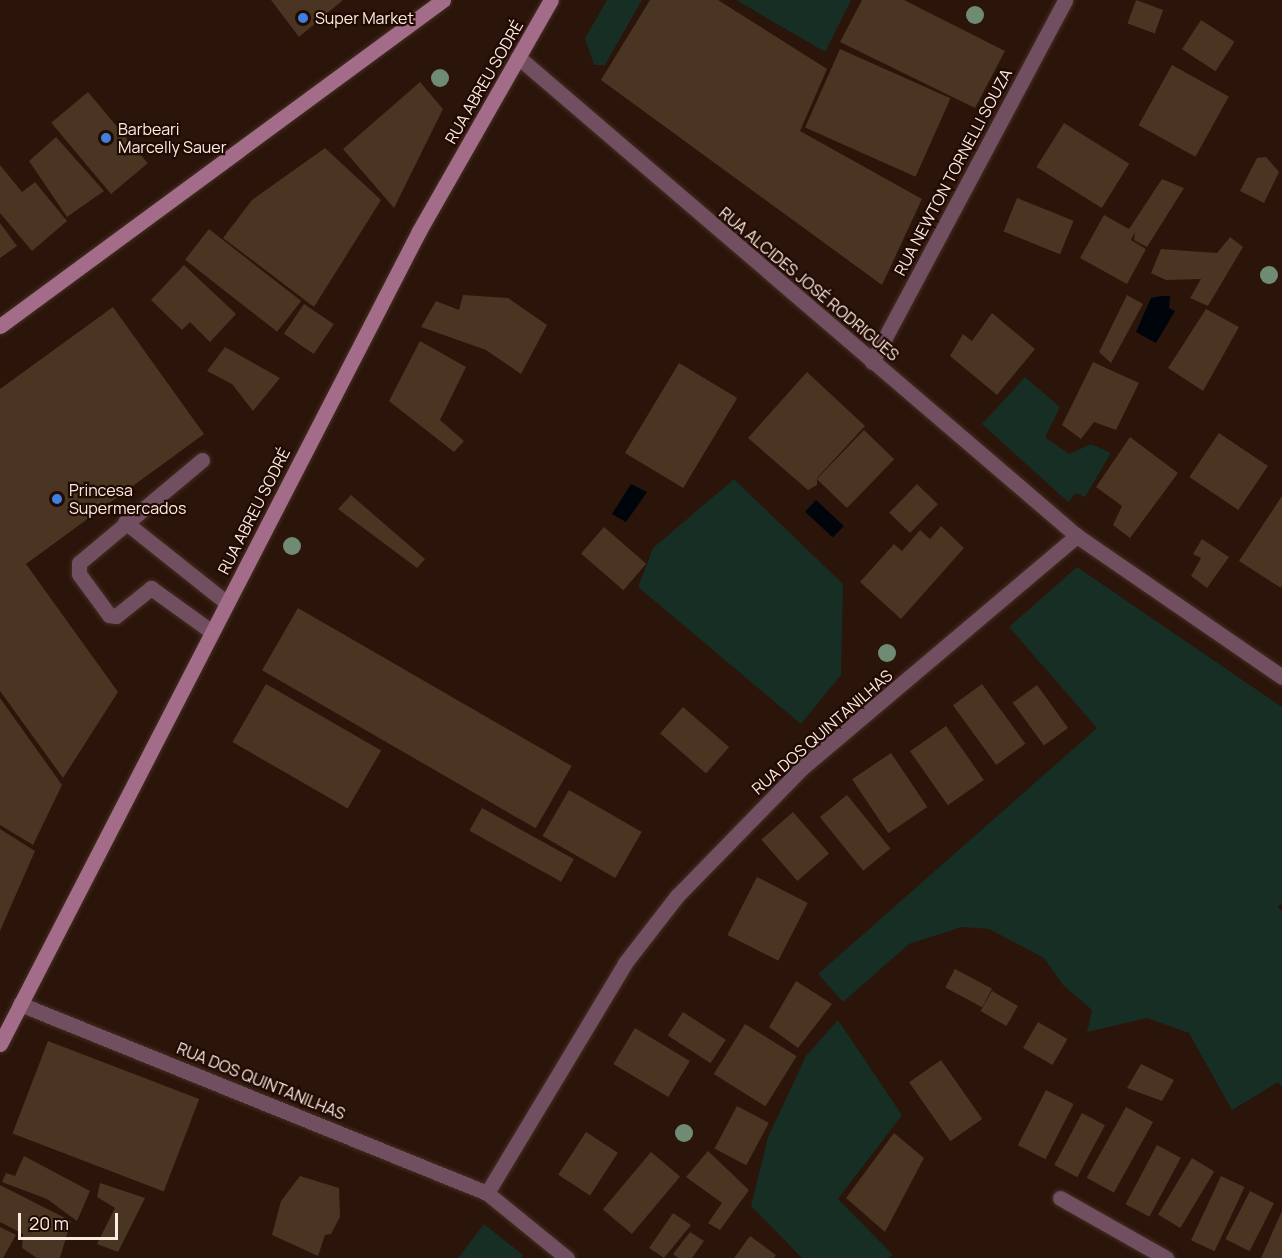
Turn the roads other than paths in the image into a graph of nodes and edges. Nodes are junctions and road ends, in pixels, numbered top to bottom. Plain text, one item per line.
1 (443, 0) edge
2 (551, 0) edge
3 (1065, 0) edge
4 (518, 57) junction
5 (0, 326) edge
6 (872, 362) junction
7 (202, 460) dead end
8 (125, 522) junction
9 (1077, 536) junction
10 (227, 603) junction
11 (212, 632) junction
12 (1282, 677) edge
13 (20, 1004) junction
14 (0, 1044) edge
15 (487, 1193) junction
16 (1060, 1198) dead end
17 (567, 1258) edge
18 (1166, 1258) edge

1 - 5 main road
2 - 4 main road, RUA ABREU SODRÉ
3 - 6 street, RUA NEWTON TORNELLI SOUZA
4 - 6 street, RUA ALCIDES JOSÉ RODRIGUES
4 - 10 main road, RUA ABREU SODRÉ
6 - 9 street, RUA ALCIDES JOSÉ RODRIGUES
7 - 8 street
8 - 10 street
8 - 11 street
9 - 12 street
9 - 15 street, RUA DOS QUINTANILHAS
10 - 11 main road, RUA ABREU SODRÉ
11 - 13 main road, RUA ABREU SODRÉ
13 - 14 main road, RUA ABREU SODRÉ
13 - 15 street, RUA DOS QUINTANILHAS
15 - 17 street, RUA DOS QUINTANILHAS
16 - 18 street

